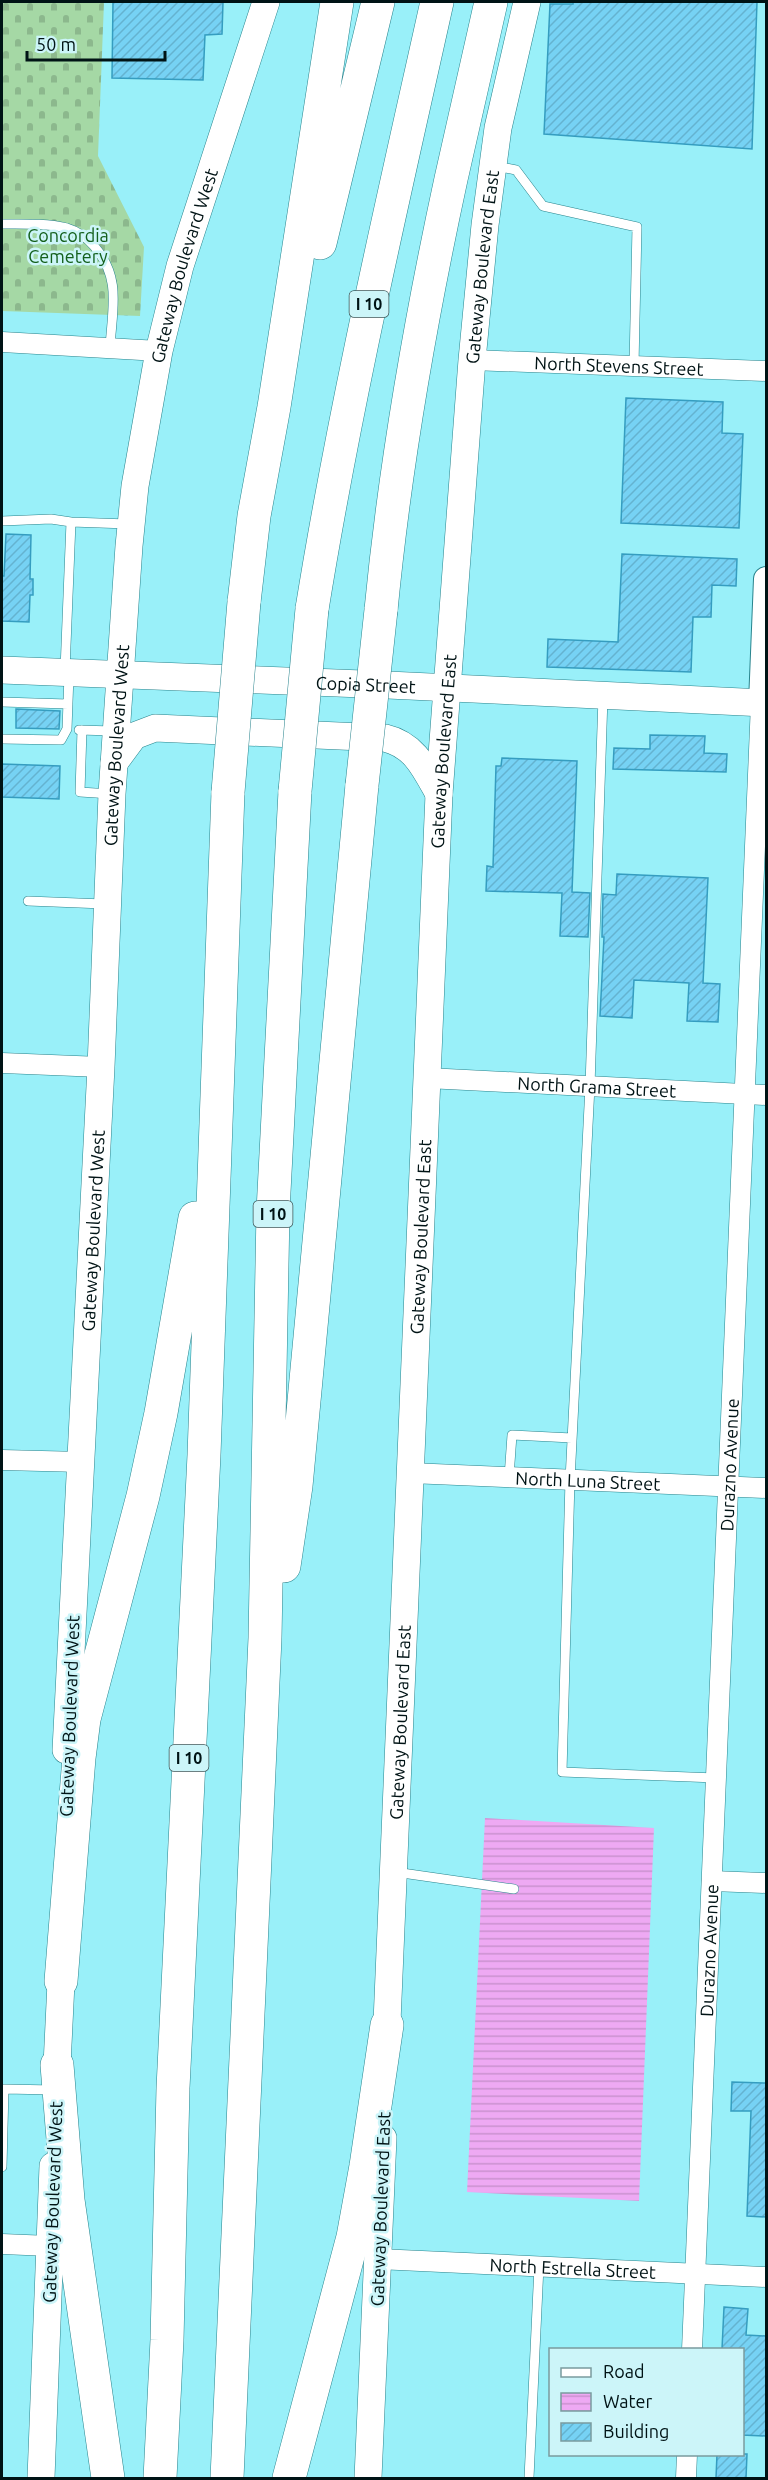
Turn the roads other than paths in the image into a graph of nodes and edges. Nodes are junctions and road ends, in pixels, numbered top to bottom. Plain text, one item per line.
1 (266, 2) edge
2 (337, 2) edge
3 (378, 2) edge
4 (437, 2) edge
5 (491, 2) edge
6 (527, 2) edge
7 (492, 165) junction
8 (2, 224) edge
9 (2, 342) edge
10 (110, 348) junction
11 (159, 351) junction
12 (472, 360) junction
13 (634, 365) junction
14 (766, 371) edge
15 (274, 407) junction
16 (2, 521) edge
17 (70, 522) junction
18 (131, 524) junction
19 (766, 579) edge
20 (2, 670) edge
21 (67, 673) junction
22 (120, 676) junction
23 (446, 688) junction
24 (603, 697) junction
25 (2, 702) edge
26 (764, 703) edge
27 (68, 704) junction
28 (67, 729) junction
29 (82, 730) junction
30 (116, 731) junction
31 (2, 739) edge
32 (114, 763) junction
33 (112, 794) junction
34 (439, 794) junction
35 (28, 901) dead end
36 (107, 904) junction
37 (219, 1037) junction
38 (2, 1063) edge
39 (101, 1067) junction
40 (427, 1078) junction
41 (590, 1086) junction
42 (745, 1094) junction
43 (766, 1095) edge
44 (572, 1438) junction
45 (2, 1460) edge
46 (82, 1462) junction
47 (410, 1473) junction
48 (509, 1477) junction
49 (570, 1480) junction
50 (728, 1487) junction
51 (766, 1488) edge
52 (265, 1638) junction
53 (717, 1778) junction
54 (393, 1872) junction
55 (712, 1881) junction
56 (766, 1883) edge
57 (514, 1889) dead end
58 (61, 1981) junction
59 (387, 2025) junction
60 (57, 2078) junction
61 (3, 2089) edge
62 (2, 2167) edge
63 (2, 2244) edge
64 (50, 2246) junction
65 (378, 2259) junction
66 (539, 2266) junction
67 (695, 2274) junction
68 (766, 2277) edge
69 (692, 2348) edge
70 (687, 2456) edge
71 (40, 2478) edge
72 (108, 2478) edge
73 (160, 2478) edge
74 (227, 2478) edge
75 (289, 2478) edge
76 (368, 2478) edge
77 (529, 2478) edge
78 (687, 2478) edge

1 - 11 main road, Gateway Boulevard West
2 - 15 highway
3 - 15 highway, I 10
4 - 52 highway, I 10, bridge
5 - 52 highway, bridge
6 - 7 main road, Gateway Boulevard East
7 - 12 main road, Gateway Boulevard East
7 - 13 lane
8 - 10 lane
9 - 10 street
10 - 11 street
11 - 18 main road, Gateway Boulevard West
12 - 13 street, North Stevens Street
12 - 23 main road, Gateway Boulevard East
13 - 14 street, North Stevens Street
15 - 37 highway, I 10, bridge
16 - 17 lane
17 - 18 lane
17 - 21 lane
18 - 22 main road, Gateway Boulevard West
19 - 26 street, Durazno Avenue
20 - 21 main road, Copia Street
21 - 22 main road, Copia Street
21 - 27 lane
22 - 23 main road, Copia Street
22 - 30 main road, Gateway Boulevard West
23 - 24 main road, Copia Street
23 - 34 main road, Gateway Boulevard East
24 - 26 main road, Copia Street
24 - 41 lane
25 - 27 lane
26 - 42 street, Durazno Avenue
27 - 28 lane
28 - 29 lane
28 - 31 lane
29 - 30 lane
29 - 33 lane
30 - 32 main road, Gateway Boulevard West
32 - 33 main road, Gateway Boulevard West
32 - 34 main road
33 - 36 main road, Gateway Boulevard West
34 - 40 main road, Gateway Boulevard East
35 - 36 lane
36 - 39 main road, Gateway Boulevard West
37 - 58 highway
37 - 73 highway, I 10
38 - 39 street
39 - 46 main road, Gateway Boulevard West
40 - 41 street, North Grama Street
40 - 47 main road, Gateway Boulevard East
41 - 42 street, North Grama Street
41 - 44 lane
42 - 43 street, North Grama Street
42 - 50 street, Durazno Avenue
44 - 48 lane
44 - 49 lane
45 - 46 street
46 - 58 main road, Gateway Boulevard West
47 - 48 street, North Luna Street
47 - 54 main road, Gateway Boulevard East
48 - 49 street, North Luna Street
49 - 50 street, North Luna Street
49 - 53 lane
50 - 51 street, North Luna Street
50 - 53 street, Durazno Avenue
52 - 74 highway, I 10
53 - 55 street, Durazno Avenue
54 - 57 lane
54 - 59 main road, Gateway Boulevard East
55 - 56 street
55 - 67 street, Durazno Avenue
58 - 60 main road, Gateway Boulevard West
59 - 65 main road, Gateway Boulevard East
59 - 75 highway
60 - 61 lane
60 - 64 main road, Gateway Boulevard West
60 - 72 highway
61 - 62 lane
63 - 64 street
64 - 71 main road, Gateway Boulevard West
65 - 66 street, North Estrella Street
65 - 76 main road, Gateway Boulevard East
66 - 67 street, North Estrella Street
66 - 77 lane
67 - 68 street, North Estrella Street
67 - 69 street, Durazno Avenue
70 - 78 street

